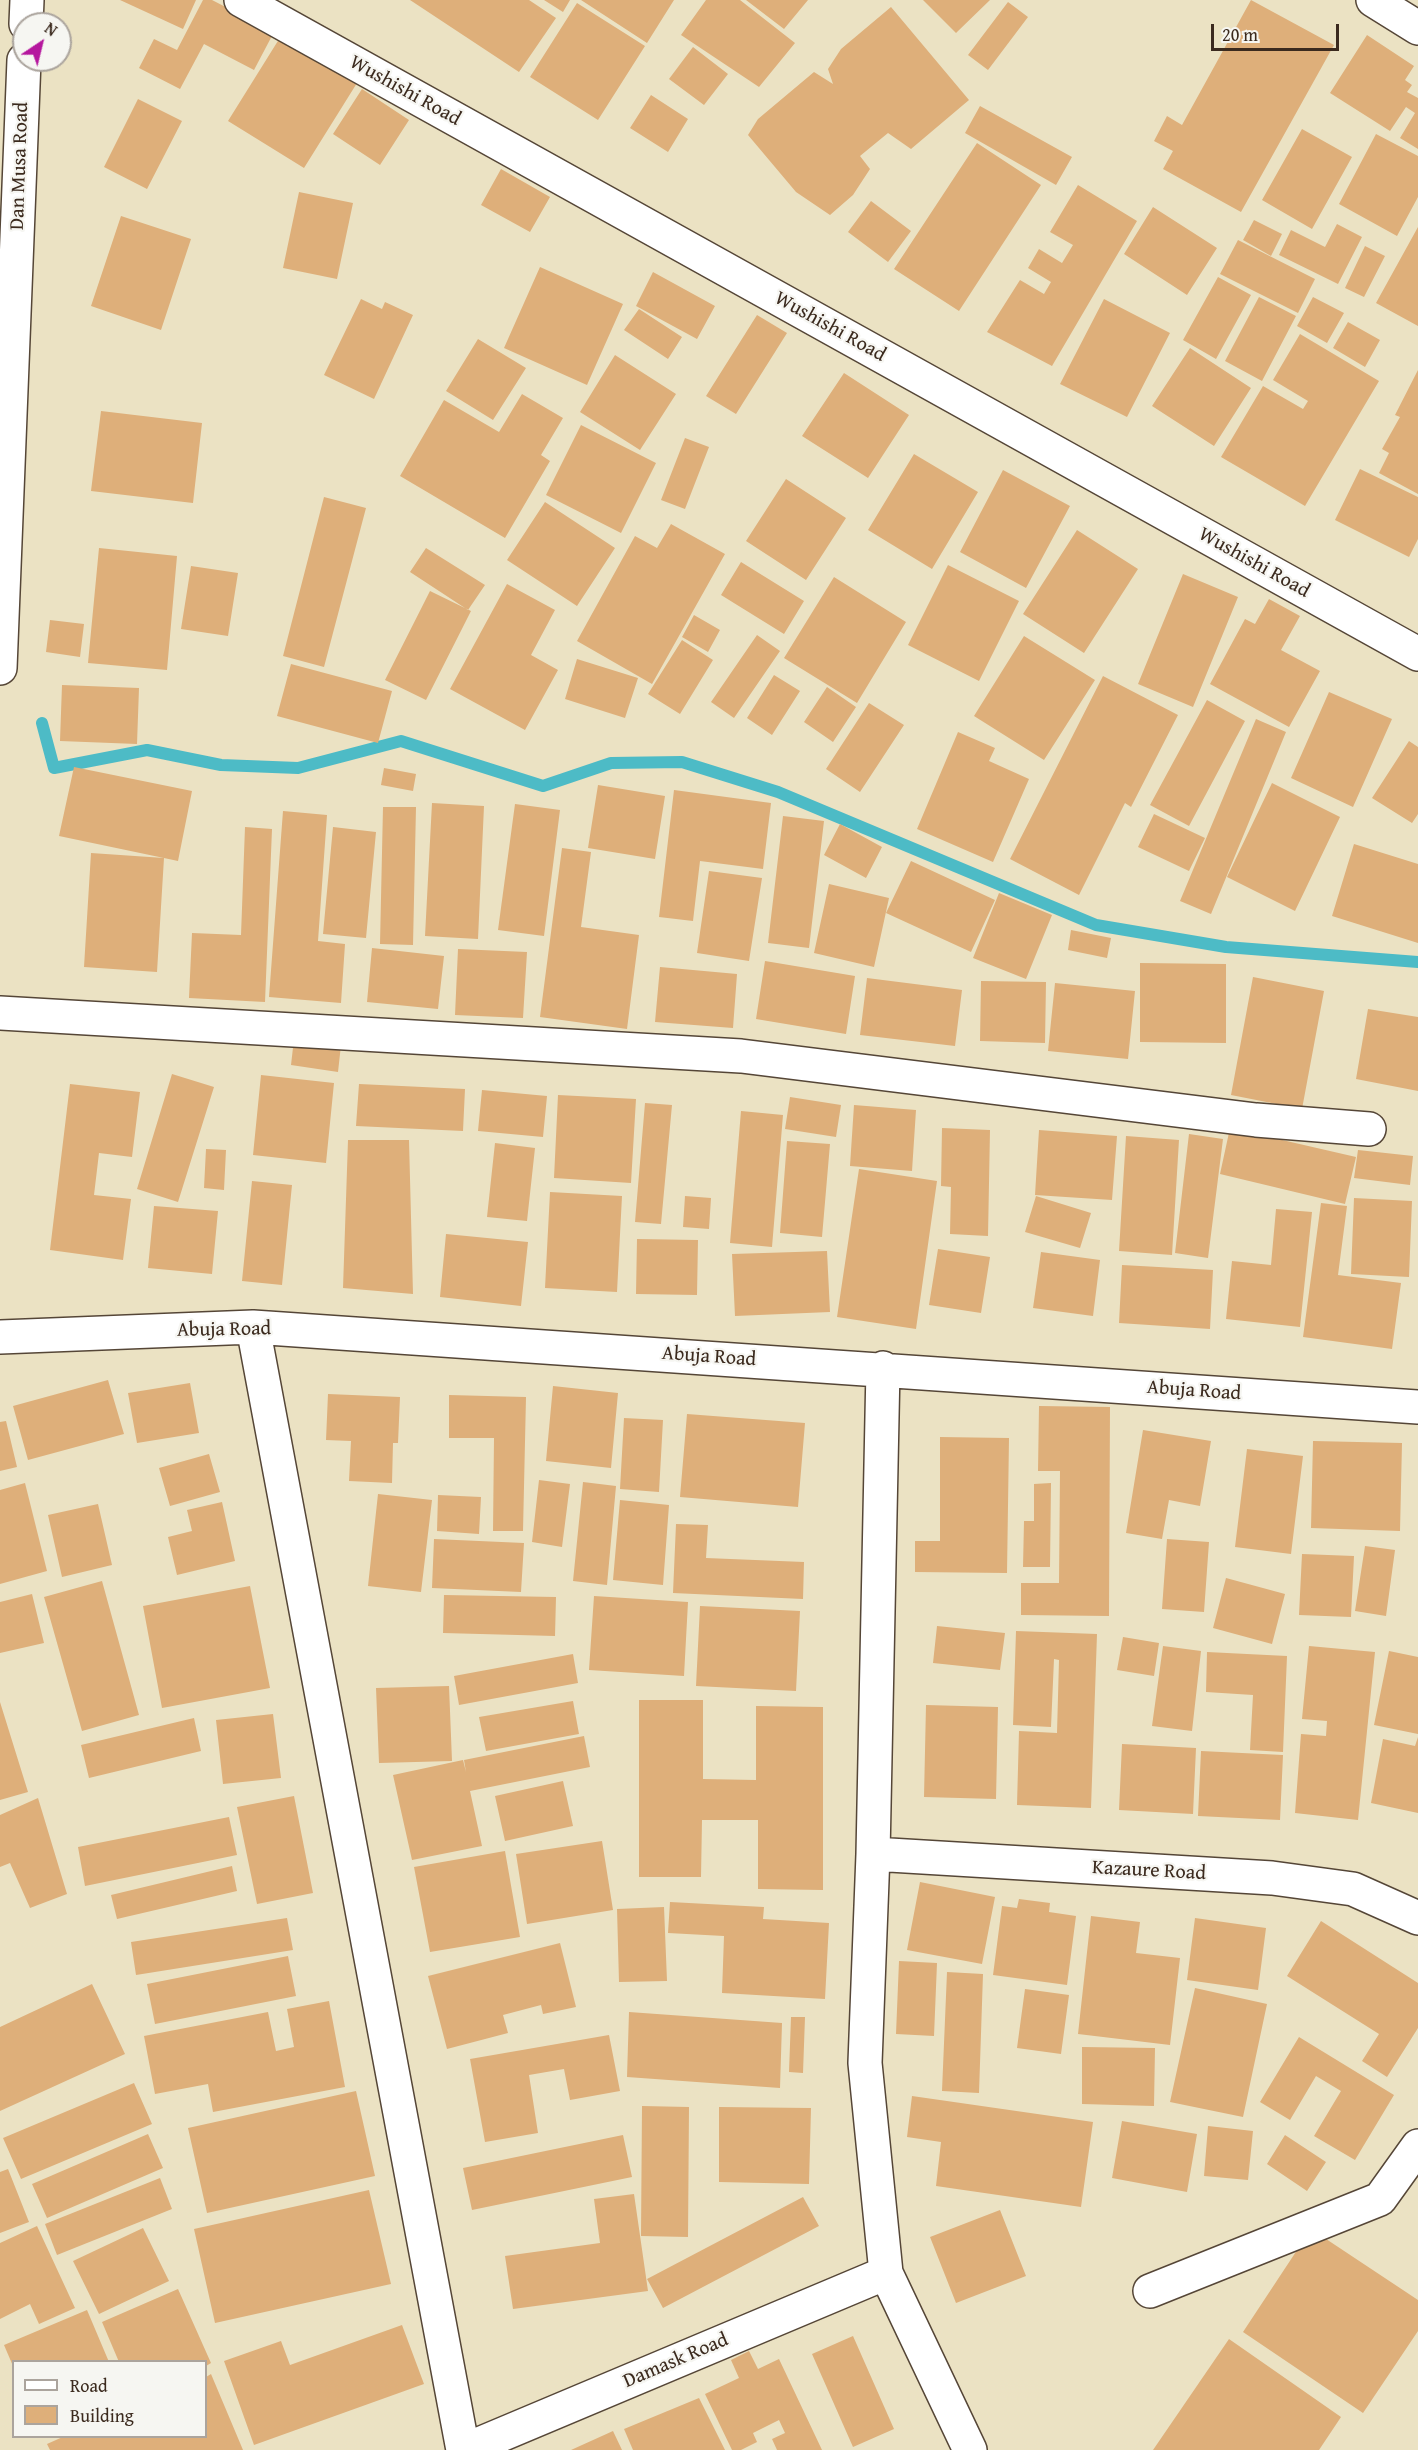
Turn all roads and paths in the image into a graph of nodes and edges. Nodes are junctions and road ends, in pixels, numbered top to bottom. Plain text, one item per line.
1 (241, 0) edge
2 (1373, 0) edge
3 (1418, 28) edge
4 (24, 72) edge
5 (1, 633) edge
6 (1418, 654) edge
7 (0, 668) edge
8 (0, 1013) edge
9 (1370, 1129) dead end
10 (253, 1328) junction
11 (0, 1337) edge
12 (883, 1368) junction
13 (1418, 1407) edge
14 (873, 1854) junction
15 (1418, 1918) edge
16 (1418, 2146) edge
17 (886, 2273) junction
18 (1150, 2291) dead end
19 (464, 2450) edge
20 (970, 2450) edge

1 - 6 street, Wushishi Road
2 - 3 street
4 - 5 street, Dan Musa Road
5 - 7 street, Dan Musa Road
8 - 9 street
10 - 11 street, Abuja Road
10 - 12 street, Abuja Road
10 - 19 street
12 - 13 street, Abuja Road
12 - 14 street
14 - 15 street, Kazaure Road
14 - 17 street
16 - 18 street
17 - 19 street, Damask Road
17 - 20 street

